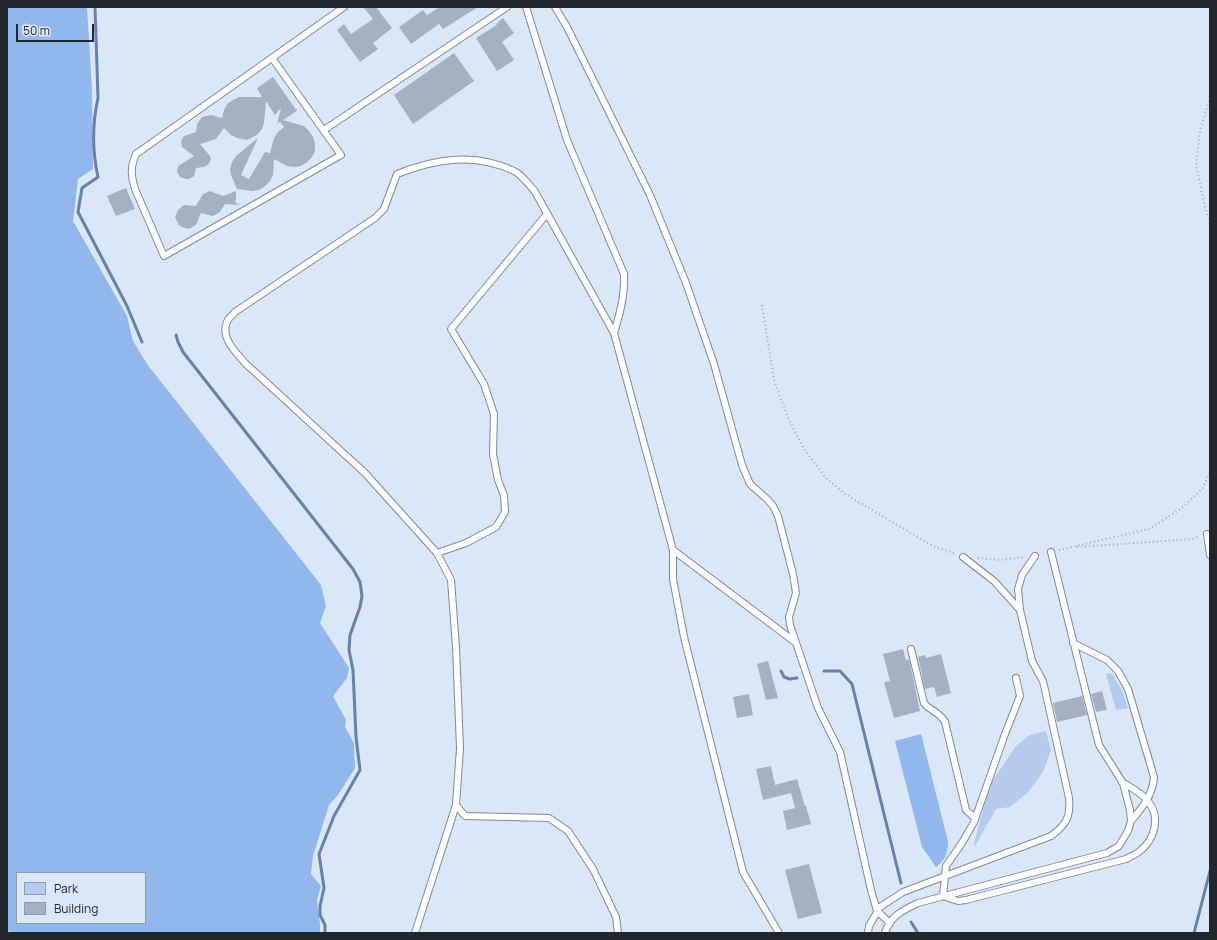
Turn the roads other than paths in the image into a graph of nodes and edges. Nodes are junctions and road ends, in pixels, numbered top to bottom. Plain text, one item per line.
1 (344, 7) edge
2 (507, 7) edge
3 (526, 7) edge
4 (555, 7) edge
5 (272, 58) junction
6 (324, 130) junction
7 (548, 214) junction
8 (614, 333) junction
9 (1207, 534) road end
10 (673, 550) junction
11 (1051, 552) road end
12 (437, 553) junction
13 (1210, 555) edge
14 (1035, 556) road end
15 (963, 557) road end
16 (1020, 610) junction
17 (1073, 642) junction
18 (797, 643) junction
19 (911, 649) dead end
20 (1016, 678) dead end
21 (1122, 782) junction
22 (1147, 799) junction
23 (456, 805) junction
24 (975, 818) junction
25 (1130, 821) junction
26 (944, 876) junction
27 (943, 896) junction
28 (877, 911) junction
29 (890, 923) junction
30 (415, 933) edge
31 (618, 933) edge
32 (779, 933) edge
33 (868, 933) edge
34 (885, 933) edge

1 - 5 lane
2 - 6 lane
3 - 8 lane
4 - 18 lane
5 - 6 lane
5 - 6 lane
7 - 8 lane
7 - 12 lane
7 - 12 lane
8 - 10 lane
9 - 13 lane
10 - 18 lane
10 - 32 lane
11 - 17 lane
12 - 23 lane
14 - 16 lane
15 - 16 lane
16 - 26 lane
17 - 21 lane
17 - 22 lane
18 - 28 lane
19 - 24 lane
20 - 24 lane
21 - 22 lane
21 - 25 lane
22 - 25 lane
22 - 27 lane
23 - 30 lane
23 - 31 lane
24 - 26 lane
25 - 27 lane
26 - 27 lane
26 - 28 lane
27 - 29 lane
28 - 29 lane
28 - 33 lane
29 - 34 lane

